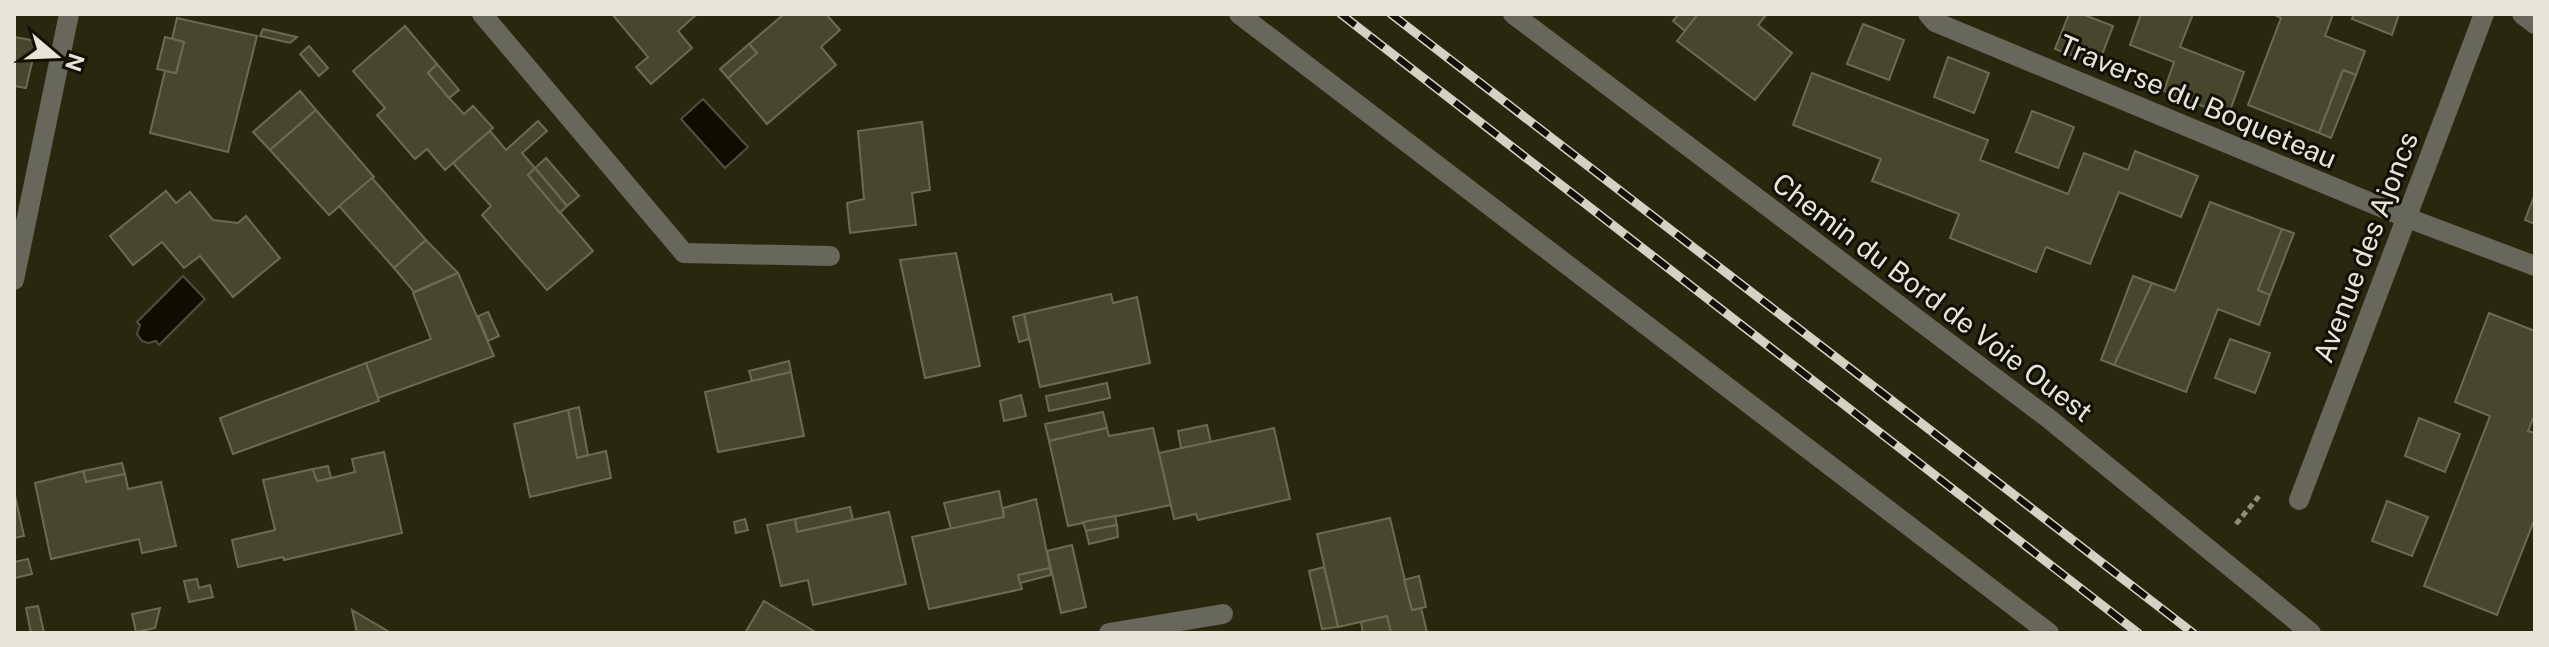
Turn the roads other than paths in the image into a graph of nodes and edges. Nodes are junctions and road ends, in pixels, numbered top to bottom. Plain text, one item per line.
1 (69, 14) edge
2 (482, 14) edge
3 (1239, 14) edge
4 (1513, 14) edge
5 (1928, 14) edge
6 (2484, 14) edge
7 (2522, 14) edge
8 (2535, 24) edge
9 (2405, 217) junction
10 (830, 256) dead end
11 (2535, 266) edge
12 (14, 280) edge
13 (2299, 500) road end
14 (1223, 614) dead end
15 (1109, 633) edge
16 (2049, 633) edge
17 (2311, 633) edge

1 - 12 street
2 - 10 street
3 - 16 street
4 - 17 street, Chemin du Bord de Voie Ouest
5 - 9 street, Traverse du Boqueteau
6 - 9 street, Avenue des Ajoncs
7 - 8 street
9 - 11 street, Traverse du Boqueteau
9 - 13 street, Avenue des Ajoncs
14 - 15 street

